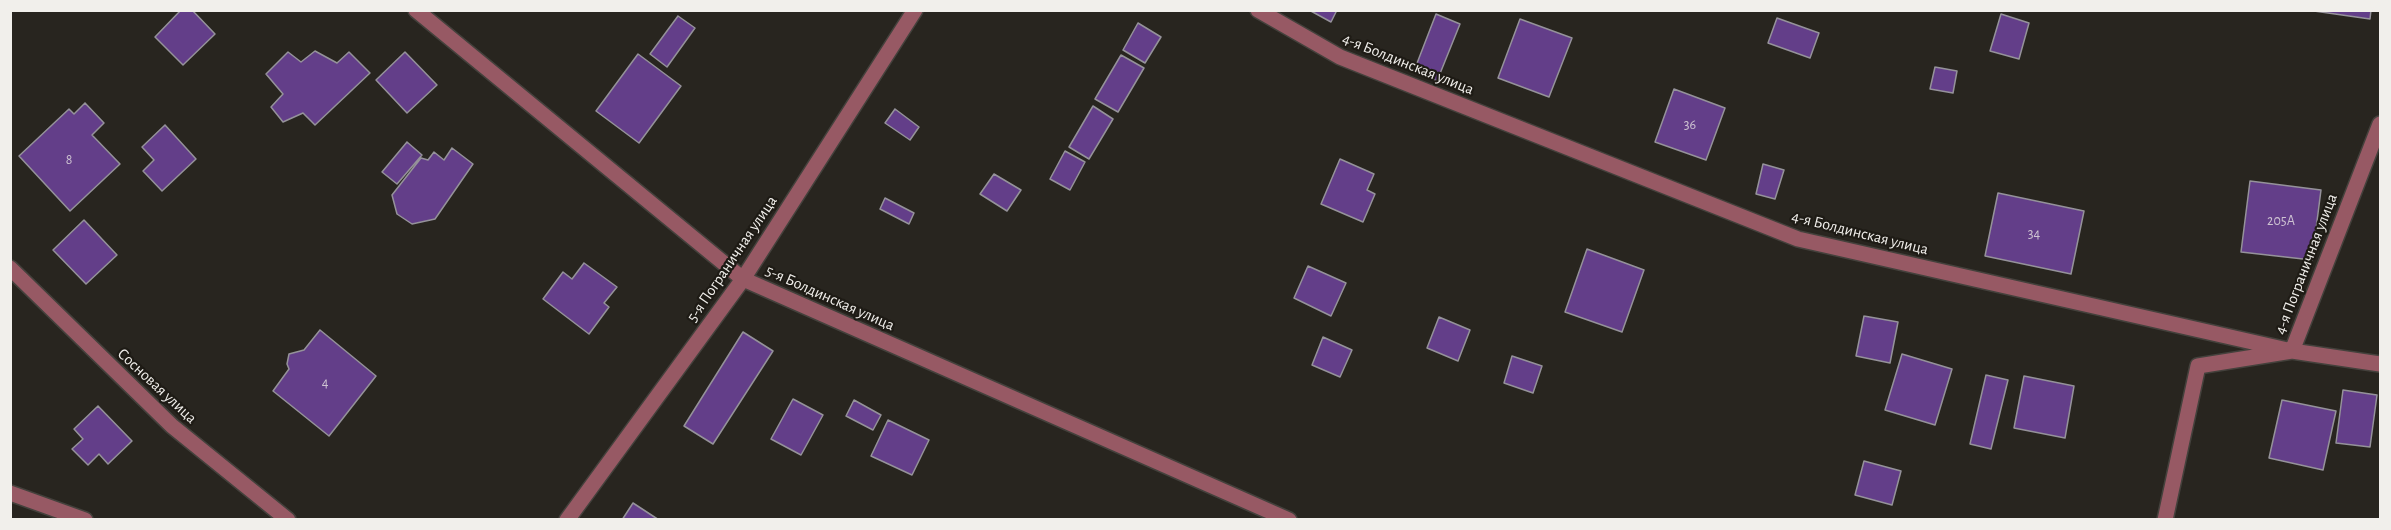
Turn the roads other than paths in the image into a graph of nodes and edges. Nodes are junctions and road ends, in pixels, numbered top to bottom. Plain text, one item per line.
1 (416, 10) edge
2 (915, 10) edge
3 (1258, 10) edge
4 (2380, 124) edge
5 (10, 268) edge
6 (743, 279) junction
7 (2292, 351) junction
8 (2380, 364) edge
9 (10, 492) edge
10 (85, 519) edge
11 (288, 519) edge
12 (567, 519) edge
13 (1289, 519) edge
14 (2165, 519) edge

1 - 6 street, 5-я Болдинская улица
2 - 6 street, 5-я Пограничная улица
3 - 7 street, 4-я Болдинская улица
4 - 7 street, 4-я Пограничная улица
5 - 11 street, Сосновая улица
6 - 12 street, 5-я Пограничная улица
6 - 13 street, 5-я Болдинская улица
7 - 8 street, 4-я Болдинская улица
7 - 14 street, 4-я Пограничная улица
9 - 10 street

